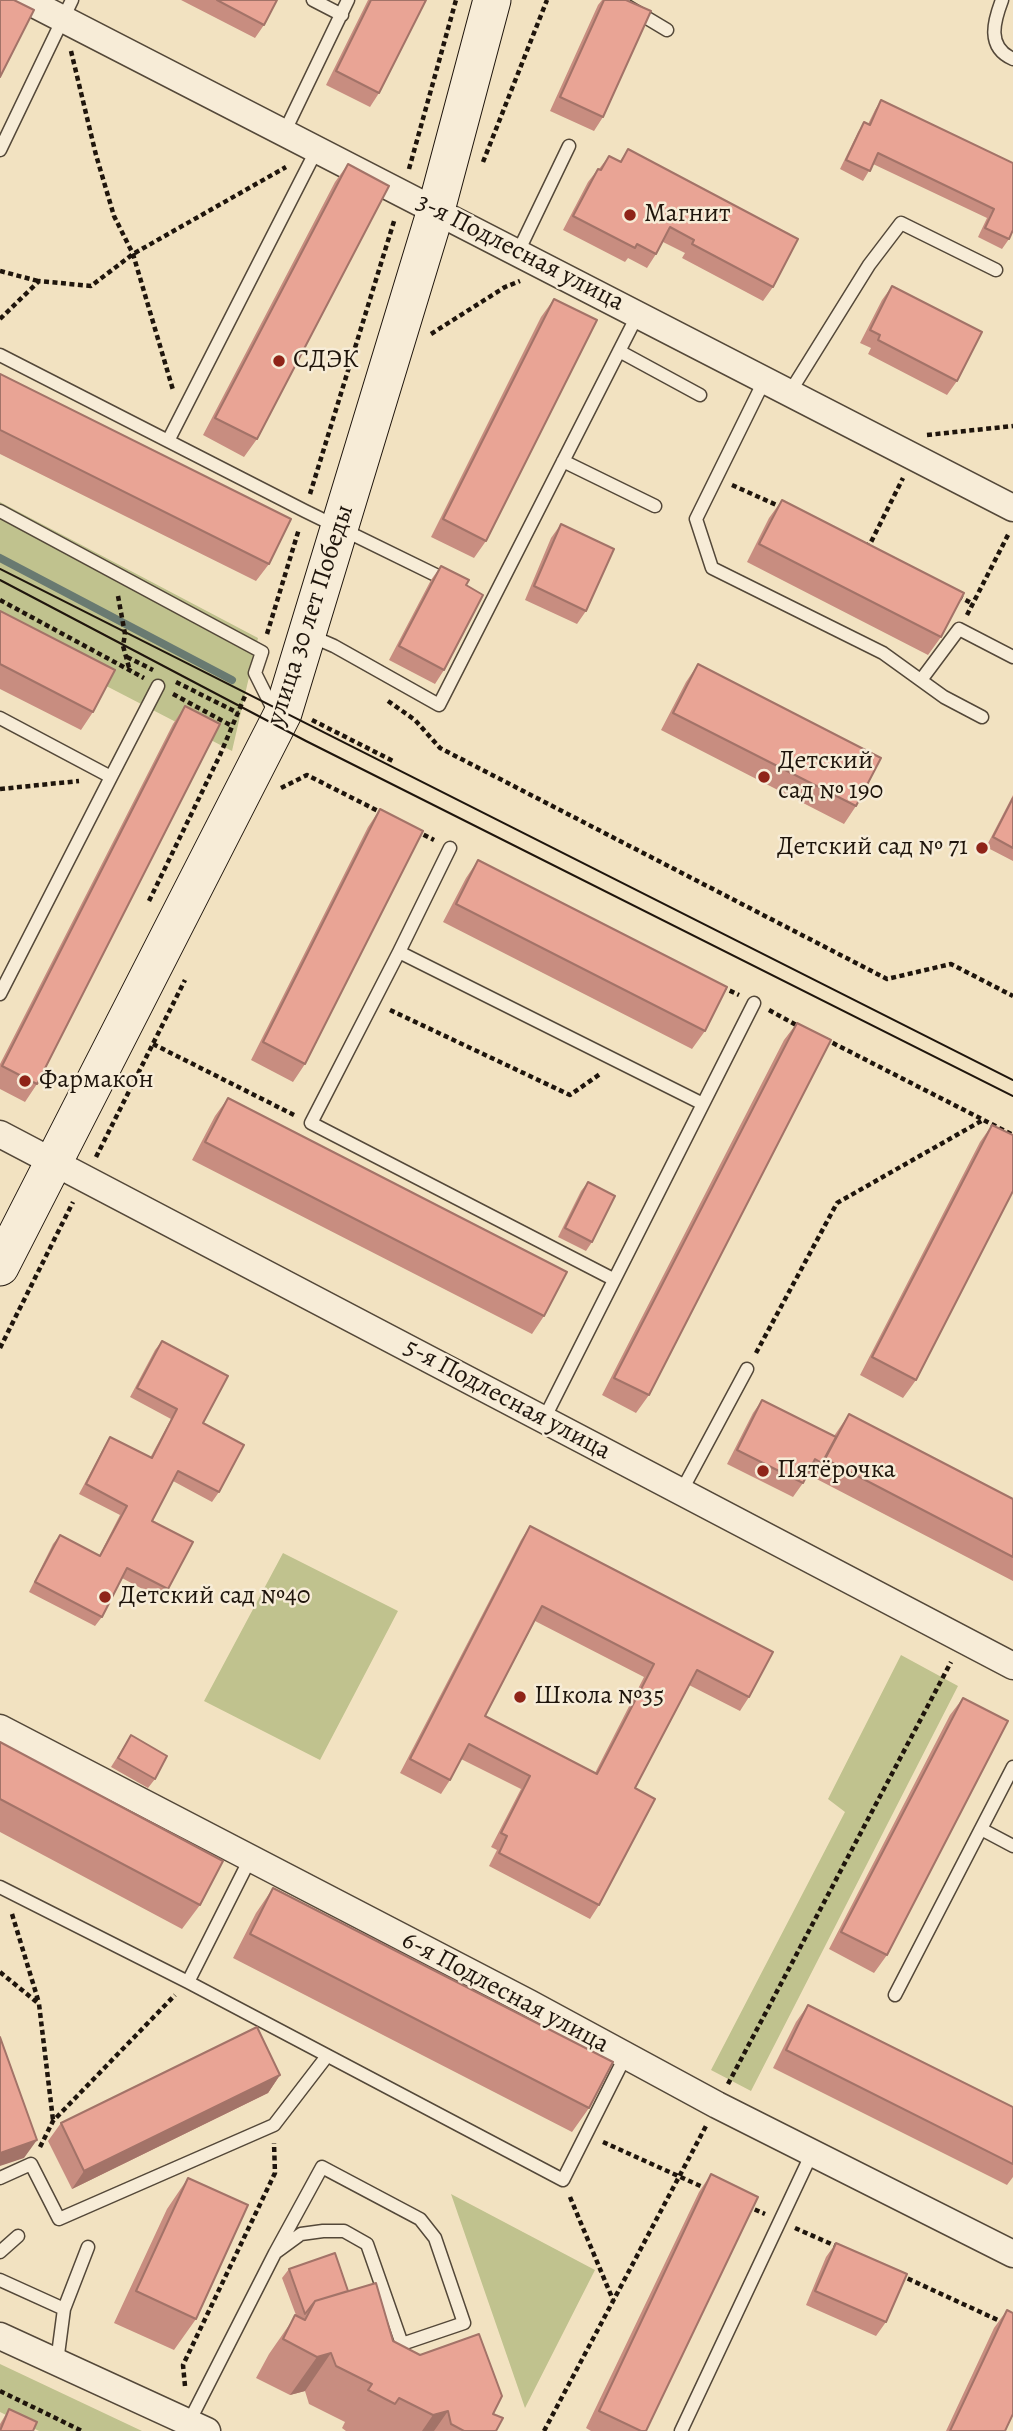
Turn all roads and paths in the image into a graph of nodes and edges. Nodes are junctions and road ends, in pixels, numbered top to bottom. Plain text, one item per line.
1 (26, 0) edge
2 (313, 0) edge
3 (348, 0) edge
4 (617, 0) edge
5 (1002, 0) edge
6 (480, 1) edge
7 (68, 10) edge
8 (342, 15) junction
9 (667, 30) dead end
10 (1013, 59) edge
11 (284, 133) junction
12 (569, 146) dead end
13 (317, 149) junction
14 (0, 150) edge
15 (402, 193) junction
16 (436, 210) junction
17 (518, 252) junction
18 (133, 254) junction
19 (996, 270) dead end
20 (0, 271) edge
21 (527, 279) dead end
22 (39, 281) junction
23 (638, 314) junction
24 (0, 319) edge
25 (426, 338) dead end
26 (619, 351) junction
27 (0, 355) edge
28 (766, 379) junction
29 (790, 392) junction
30 (700, 395) dead end
31 (180, 417) junction
32 (1013, 426) edge
33 (883, 439) junction
34 (168, 441) junction
35 (914, 456) junction
36 (563, 461) junction
37 (716, 478) junction
38 (655, 506) dead end
39 (1013, 508) edge
40 (0, 511) edge
41 (305, 511) junction
42 (793, 512) edge
43 (1013, 526) edge
44 (340, 527) junction
45 (856, 540) edge
46 (869, 546) junction
47 (881, 552) edge
48 (457, 585) edge
49 (117, 589) dead end
50 (950, 591) edge
51 (0, 600) edge
52 (973, 604) junction
53 (959, 629) junction
54 (306, 635) junction
55 (262, 652) junction
56 (127, 657) junction
57 (1013, 657) edge
58 (130, 671) junction
59 (255, 673) junction
60 (921, 680) junction
61 (158, 686) junction
62 (383, 697) dead end
63 (238, 713) junction
64 (982, 717) dead end
65 (0, 718) edge
66 (295, 723) junction
67 (232, 726) junction
68 (220, 755) dead end
69 (396, 762) dead end
70 (111, 777) junction
71 (0, 789) edge
72 (275, 800) dead end
73 (390, 818) edge
74 (414, 830) edge
75 (450, 848) joint
76 (399, 952) junction
77 (190, 971) dead end
78 (717, 984) edge
79 (0, 994) edge
80 (1013, 996) edge
81 (373, 1002) junction
82 (754, 1003) junction
83 (802, 1027) edge
84 (814, 1034) edge
85 (153, 1044) junction
86 (618, 1062) junction
87 (702, 1104) junction
88 (983, 1120) junction
89 (311, 1123) junction
90 (0, 1135) edge
91 (1013, 1135) edge
92 (69, 1171) junction
93 (0, 1267) edge
94 (613, 1279) junction
95 (0, 1348) edge
96 (747, 1369) joint
97 (544, 1419) junction
98 (681, 1492) junction
99 (963, 1639) junction
100 (1013, 1666) edge
101 (0, 1728) edge
102 (1013, 1767) edge
103 (981, 1829) junction
104 (1013, 1846) edge
105 (250, 1859) junction
106 (3, 1888) edge
107 (0, 1972) edge
108 (188, 1982) junction
109 (895, 1995) dead end
110 (39, 2004) junction
111 (327, 2056) junction
112 (625, 2057) junction
113 (717, 2105) junction
114 (53, 2121) junction
115 (274, 2124) junction
116 (587, 2134) junction
117 (812, 2153) junction
118 (32, 2164) junction
119 (679, 2177) junction
120 (0, 2178) edge
121 (563, 2180) junction
122 (717, 2193) edge
123 (742, 2204) edge
124 (780, 2221) junction
125 (18, 2236) dead end
126 (88, 2247) dead end
127 (841, 2249) edge
128 (1011, 2249) edge
129 (0, 2252) edge
130 (275, 2253) junction
131 (890, 2271) edge
132 (0, 2280) edge
133 (613, 2300) junction
134 (64, 2309) junction
135 (1013, 2327) edge
136 (0, 2336) edge
137 (57, 2362) junction
138 (0, 2392) edge
139 (198, 2427) edge
140 (82, 2431) edge
141 (544, 2431) edge
142 (681, 2431) edge

1 - 7 street, 3-я Подлесная улица
2 - 8 lane
3 - 8 lane
4 - 9 lane
5 - 10 lane
6 - 15 path
6 - 16 main road, улица 30 лет Победы
7 - 11 street, 3-я Подлесная улица
7 - 14 lane
7 - 18 path
8 - 11 lane
11 - 13 street, 3-я Подлесная улица
12 - 17 lane
13 - 15 street, 3-я Подлесная улица
13 - 18 path
13 - 31 lane
15 - 16 street, 3-я Подлесная улица
15 - 41 path
16 - 17 street, 3-я Подлесная улица
16 - 44 main road, улица 30 лет Победы
17 - 23 street, 3-я Подлесная улица
18 - 22 path
18 - 31 path
19 - 29 lane
20 - 22 path
21 - 25 path
22 - 24 path
23 - 26 lane
23 - 28 street, 3-я Подлесная улица
26 - 30 lane
26 - 36 lane
27 - 34 lane
28 - 29 street, 3-я Подлесная улица
28 - 37 lane
29 - 33 street, 3-я Подлесная улица
31 - 34 lane
32 - 33 path
33 - 35 street, 3-я Подлесная улица
34 - 41 lane
35 - 39 street, 3-я Подлесная улица
35 - 46 path
36 - 38 lane
36 - 54 lane
37 - 42 path
37 - 60 lane
40 - 55 lane
41 - 44 lane
41 - 55 path
43 - 52 path
44 - 48 lane
44 - 54 main road, улица 30 лет Победы
45 - 46 path
46 - 47 path
49 - 56 path
50 - 52 path
51 - 58 path
52 - 53 path
53 - 57 lane
53 - 60 lane
54 - 66 main road, улица 30 лет Победы
55 - 59 lane
56 - 58 path
56 - 63 path
58 - 61 path
59 - 63 path
59 - 66 lane
60 - 64 lane
61 - 67 path
61 - 70 lane
62 - 80 path
63 - 67 path
65 - 70 lane
66 - 69 path
66 - 92 main road, улица 30 лет Победы
67 - 68 path
70 - 71 path
70 - 79 lane
72 - 73 path
74 - 75 path
75 - 76 lane
76 - 81 lane
76 - 86 lane
77 - 85 path
78 - 82 path
81 - 86 path
81 - 89 lane
82 - 83 path
82 - 87 lane
84 - 88 path
85 - 89 path
85 - 92 path
86 - 87 lane
87 - 94 lane
88 - 91 path
88 - 96 path
89 - 94 lane
90 - 92 street, 5-я Подлесная улица
92 - 93 main road, улица 30 лет Победы
92 - 95 path
92 - 97 street, 5-я Подлесная улица
94 - 97 lane
96 - 98 lane
97 - 98 street, 5-я Подлесная улица
98 - 99 street, 5-я Подлесная улица
99 - 100 street, 5-я Подлесная улица
99 - 113 path
101 - 105 street, 6-я Подлесная улица
102 - 103 lane
103 - 104 lane
103 - 109 lane
105 - 108 lane
105 - 112 street, 6-я Подлесная улица
106 - 108 lane
106 - 110 path
107 - 110 path
108 - 111 lane
108 - 114 path
110 - 114 path
111 - 115 lane
111 - 121 lane
112 - 113 street, 6-я Подлесная улица
112 - 116 lane
113 - 117 street, 6-я Подлесная улица
113 - 119 path
114 - 118 path
115 - 118 lane
115 - 139 path
116 - 119 path
116 - 121 lane
117 - 124 lane
117 - 128 street, 6-я Подлесная улица
118 - 120 lane
119 - 122 path
119 - 133 path
121 - 133 path
123 - 124 path
124 - 127 path
124 - 142 lane
125 - 129 lane
126 - 134 lane
130 - 130 lane
130 - 139 lane
131 - 135 path
132 - 134 lane
133 - 141 path
134 - 137 lane
136 - 137 street
137 - 139 street
138 - 140 path

